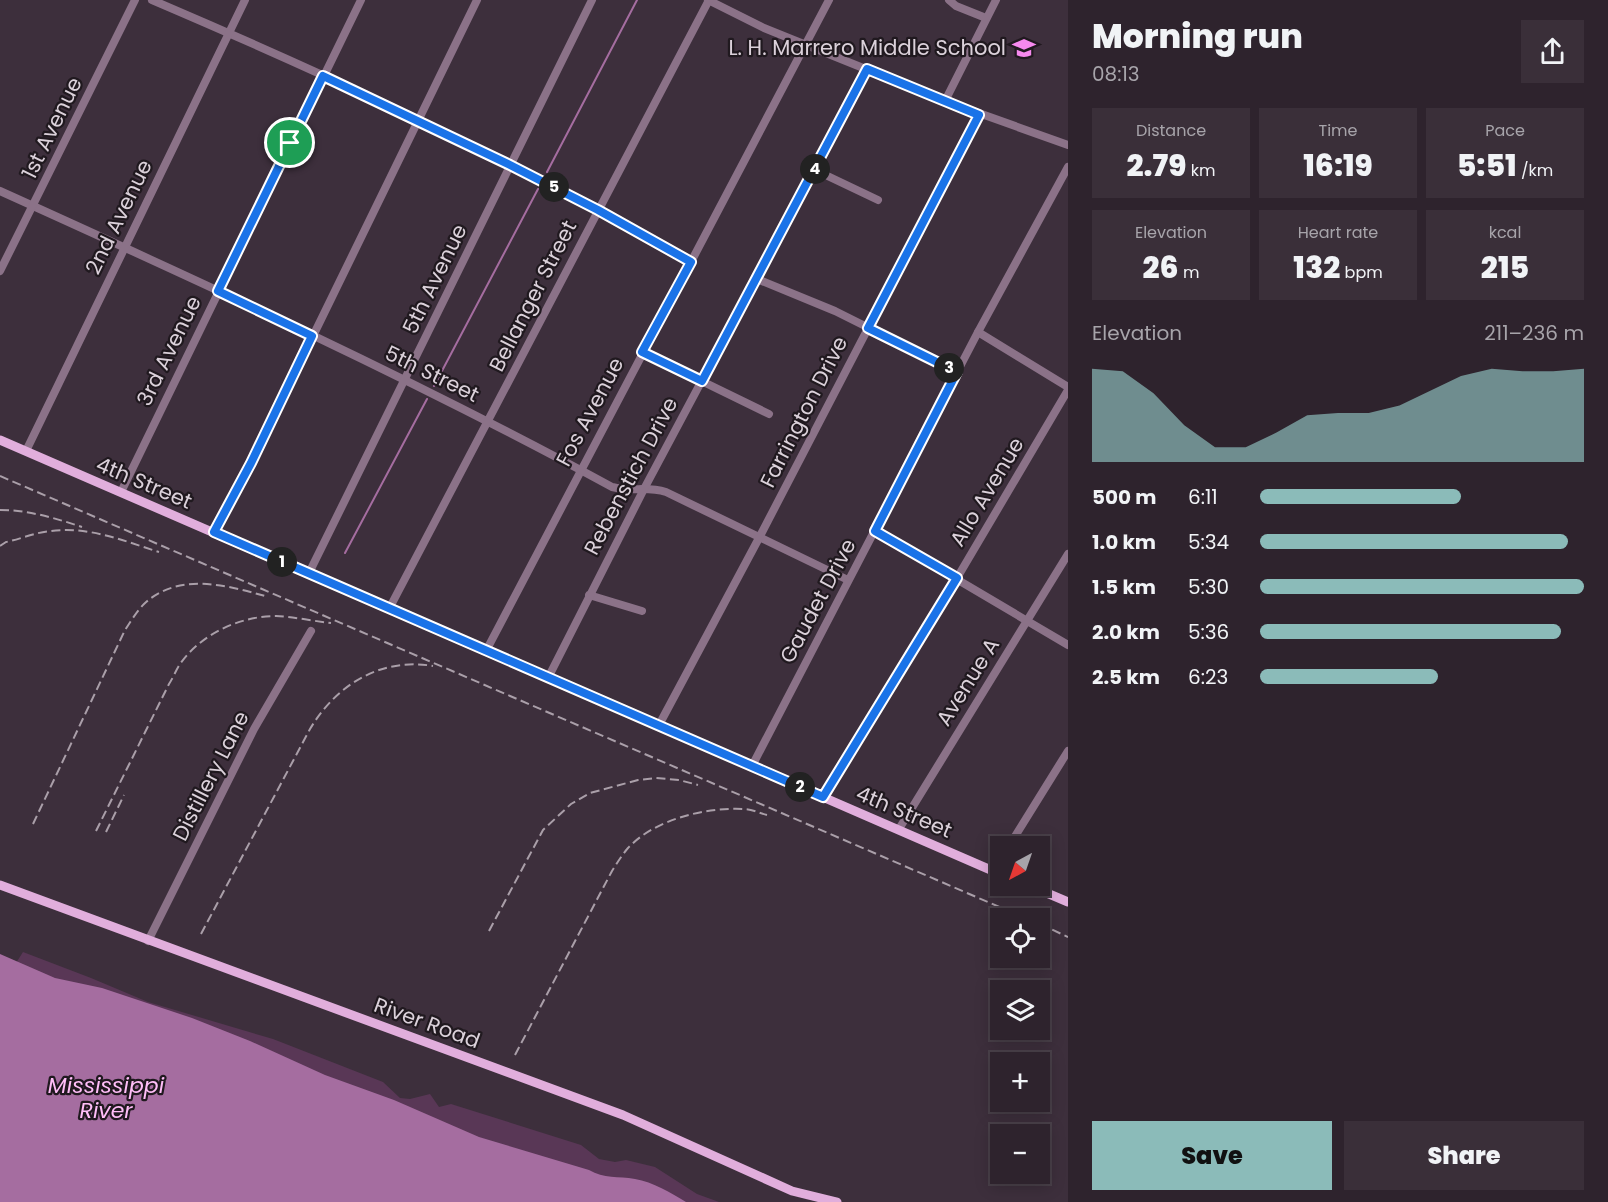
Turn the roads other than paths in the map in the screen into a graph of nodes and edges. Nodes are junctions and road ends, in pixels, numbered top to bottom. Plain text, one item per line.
1 (135, 0) edge
2 (152, 0) edge
3 (245, 0) edge
4 (361, 0) edge
5 (477, 0) edge
6 (592, 0) edge
7 (709, 0) edge
8 (829, 0) edge
9 (949, 0) edge
10 (996, 0) edge
11 (986, 18) junction
12 (229, 33) junction
13 (805, 44) junction
14 (867, 69) junction
15 (323, 76) junction
16 (945, 101) junction
17 (979, 115) junction
18 (418, 120) junction
19 (1068, 145) edge
20 (510, 165) junction
21 (1068, 166) edge
22 (815, 170) junction
23 (0, 191) edge
24 (878, 200) dead end
25 (33, 206) junction
26 (598, 210) junction
27 (124, 247) junction
28 (691, 262) junction
29 (0, 271) edge
30 (757, 279) junction
31 (218, 291) junction
32 (868, 328) junction
33 (978, 332) junction
34 (312, 336) junction
35 (642, 352) junction
36 (957, 372) junction
37 (405, 380) junction
38 (702, 381) junction
39 (1068, 388) edge
40 (769, 414) dead end
41 (488, 422) junction
42 (0, 440) edge
43 (26, 451) junction
44 (580, 470) junction
45 (644, 489) junction
46 (121, 492) junction
47 (875, 531) junction
48 (214, 532) junction
49 (759, 538) junction
50 (1068, 554) edge
51 (309, 573) junction
52 (957, 578) junction
53 (848, 580) junction
54 (589, 595) junction
55 (389, 609) junction
56 (642, 611) dead end
57 (1027, 620) junction
58 (311, 631) dead end
59 (1068, 645) edge
60 (486, 651) junction
61 (548, 678) junction
62 (659, 725) junction
63 (1068, 751) edge
64 (752, 766) junction
65 (823, 797) junction
66 (899, 829) junction
67 (1015, 836) edge
68 (990, 869) edge
69 (0, 885) edge
70 (1050, 894) edge
71 (1068, 902) edge
72 (148, 941) junction
73 (837, 1202) edge

1 - 25 street, 1st Avenue
2 - 12 street
3 - 12 street, 2nd Avenue
4 - 15 street, 3rd Avenue
5 - 18 street
6 - 20 street, 5th Avenue
7 - 13 street
7 - 26 street, Bellanger Street
8 - 13 street, Fos Avenue
9 - 11 street
10 - 11 street
11 - 16 street
12 - 15 street
12 - 27 street, 2nd Avenue
13 - 14 street
13 - 28 street, Fos Avenue
14 - 16 street
14 - 22 street, Rebenstich Drive
15 - 18 street
15 - 31 street, 3rd Avenue
16 - 17 street
17 - 19 street
17 - 32 street, Farrington Drive
18 - 20 street
18 - 34 street
20 - 26 street
20 - 37 street, 5th Avenue
21 - 33 street, Gaudet Drive
22 - 24 street
22 - 30 street, Rebenstich Drive
23 - 25 street, 5th Street
25 - 27 street, 5th Street
25 - 29 street, 1st Avenue
26 - 28 street
26 - 41 street, Bellanger Street
27 - 31 street, 5th Street
27 - 43 street, 2nd Avenue
28 - 35 street, Fos Avenue
30 - 32 street
30 - 38 street, Rebenstich Drive
31 - 34 street, 5th Street
31 - 46 street, 3rd Avenue
32 - 36 street
32 - 49 street, Farrington Drive
33 - 36 street, Gaudet Drive
33 - 39 street
34 - 37 street, 5th Street
34 - 48 street
35 - 38 street
35 - 44 street, Fos Avenue
36 - 47 street, Gaudet Drive
37 - 41 street, 5th Street
37 - 51 street, 5th Avenue
38 - 40 street
38 - 45 street, Rebenstich Drive
39 - 52 street, Allo Avenue
41 - 44 street, 5th Street
41 - 55 street, Bellanger Street
42 - 43 main road, 4th Street
43 - 46 main road, 4th Street
44 - 45 street, 5th Street
44 - 60 street, Fos Avenue
45 - 49 street, 5th Street
45 - 54 street, Rebenstich Drive
46 - 48 main road, 4th Street
47 - 52 street
47 - 53 street, Gaudet Drive
48 - 51 main road, 4th Street
49 - 53 street, 5th Street
49 - 62 street, Farrington Drive
50 - 57 street, Avenue A
51 - 55 main road, 4th Street
52 - 57 street
52 - 65 street, Allo Avenue
53 - 64 street, Gaudet Drive
54 - 56 street
54 - 61 street, Rebenstich Drive
55 - 60 main road, 4th Street
57 - 59 street
57 - 66 street, Avenue A
58 - 72 street, Distillery Lane
60 - 61 main road, 4th Street
61 - 62 main road, 4th Street
62 - 64 main road, 4th Street
63 - 67 street
64 - 65 main road, 4th Street
65 - 66 main road, 4th Street
66 - 68 main road, 4th Street
69 - 72 main road, River Road
70 - 71 main road
72 - 73 main road, River Road

